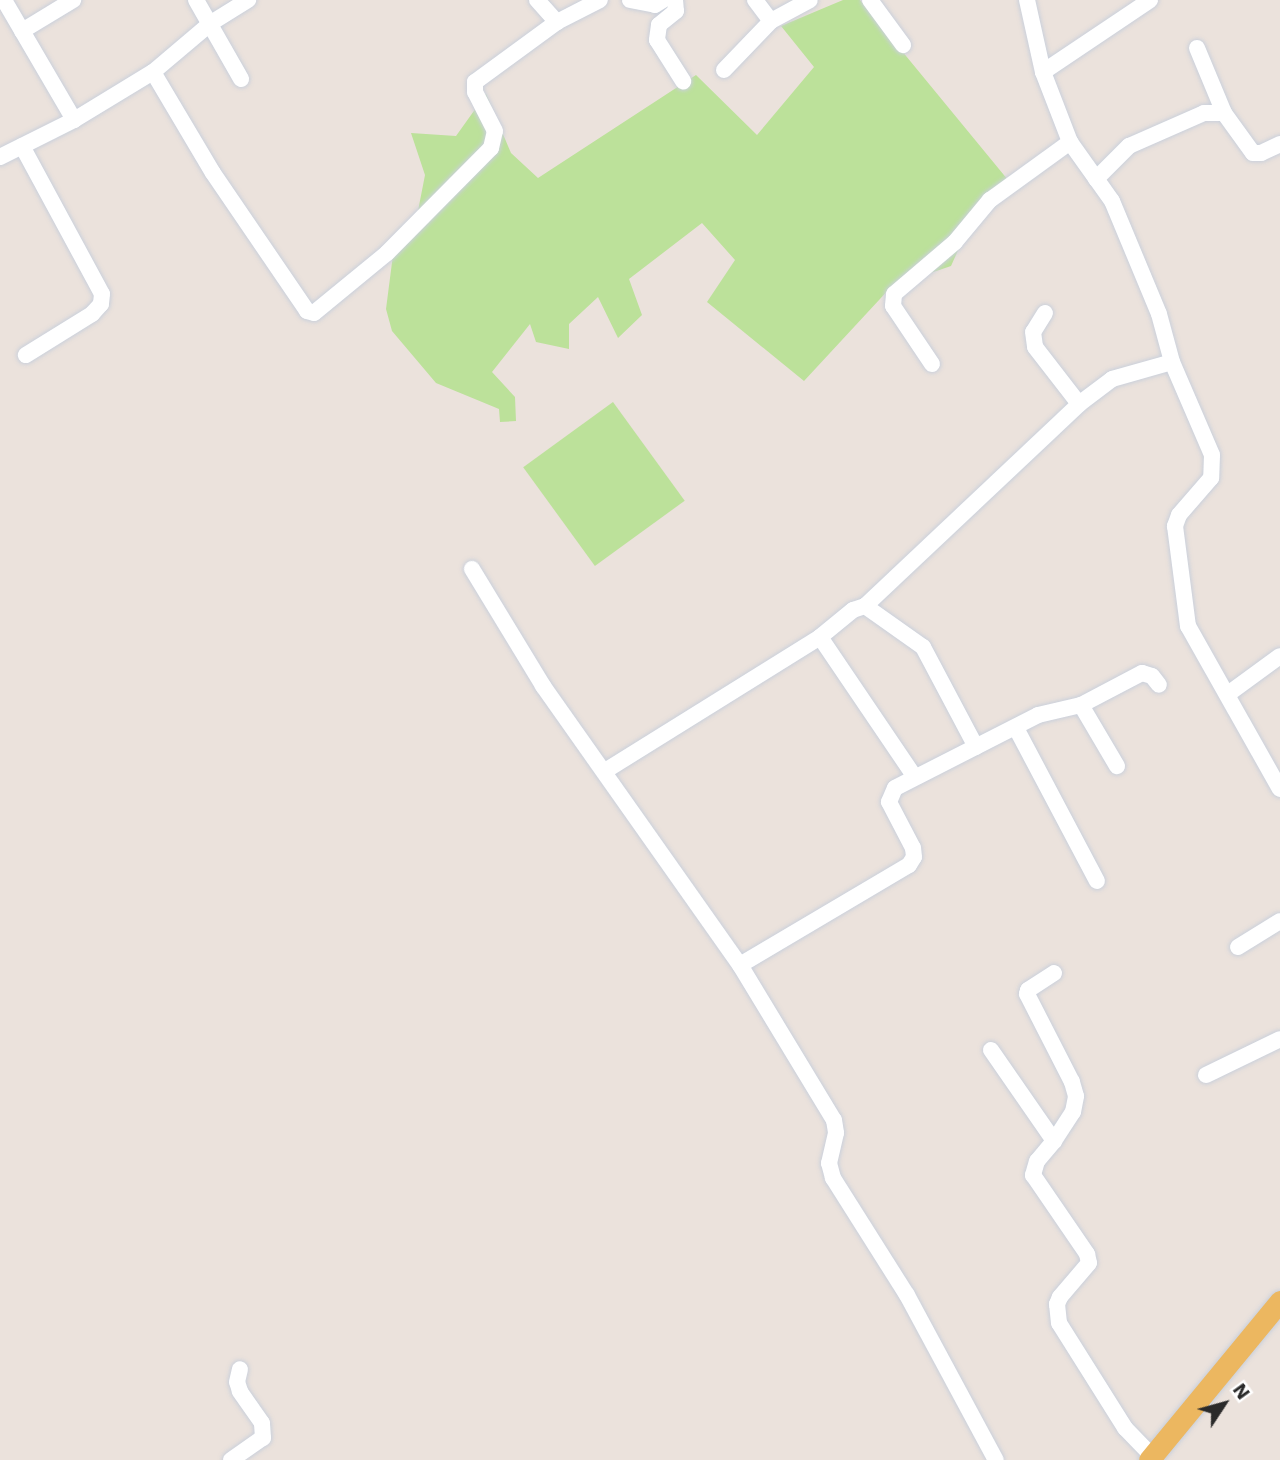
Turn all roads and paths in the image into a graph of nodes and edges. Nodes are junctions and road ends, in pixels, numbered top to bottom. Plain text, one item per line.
1 (4, 0) edge
2 (73, 0) edge
3 (196, 0) edge
4 (248, 0) edge
5 (537, 0) edge
6 (600, 0) edge
7 (629, 0) edge
8 (663, 0) edge
9 (675, 0) edge
10 (755, 0) edge
11 (810, 0) edge
12 (870, 0) edge
13 (1027, 0) edge
14 (1150, 0) edge
15 (771, 21) junction
16 (557, 22) junction
17 (211, 23) junction
18 (22, 31) junction
19 (903, 45) dead end
20 (1197, 48) dead end
21 (724, 70) dead end
22 (153, 72) junction
23 (1044, 72) junction
24 (241, 79) dead end
25 (683, 81) dead end
26 (1224, 113) junction
27 (74, 120) junction
28 (1070, 142) junction
29 (22, 146) junction
30 (1278, 151) edge
31 (0, 157) edge
32 (1096, 179) junction
33 (1045, 313) dead end
34 (26, 355) dead end
35 (1172, 362) junction
36 (932, 364) dead end
37 (1079, 404) junction
38 (472, 569) dead end
39 (865, 606) junction
40 (820, 637) junction
41 (1280, 656) edge
42 (1159, 685) dead end
43 (1228, 694) junction
44 (1081, 705) junction
45 (1016, 728) junction
46 (976, 747) junction
47 (1117, 766) dead end
48 (606, 771) junction
49 (914, 776) junction
50 (1280, 789) edge
51 (1097, 881) dead end
52 (1280, 921) edge
53 (1238, 947) dead end
54 (740, 965) junction
55 (1054, 973) dead end
56 (1280, 1039) edge
57 (991, 1050) dead end
58 (1206, 1075) dead end
59 (1054, 1141) junction
60 (1277, 1313) edge
61 (240, 1369) dead end
62 (1150, 1458) edge
63 (231, 1460) edge
64 (996, 1460) edge

1 - 18 street
2 - 18 street
3 - 17 street
4 - 17 street
5 - 16 street
6 - 16 street
7 - 8 street
9 - 25 street
10 - 15 street
11 - 15 street
12 - 19 street
13 - 23 street
14 - 23 street
15 - 21 street
16 - 22 street
17 - 22 street
17 - 24 street
18 - 27 street
20 - 26 street
22 - 27 street
23 - 28 street
26 - 30 street
26 - 32 street
27 - 29 street
28 - 32 street
28 - 36 street
29 - 31 street
29 - 34 street
32 - 35 street
33 - 37 street
35 - 37 street
35 - 43 street
37 - 39 street
38 - 48 street
39 - 40 street
39 - 46 street
40 - 48 street
40 - 49 street
41 - 43 street
42 - 44 street
43 - 50 street
44 - 45 street
44 - 47 street
45 - 46 street
45 - 51 street
46 - 49 street
48 - 54 street
49 - 54 street
52 - 53 street
54 - 64 street
55 - 59 street
56 - 58 street
57 - 59 street
59 - 62 street
60 - 62 main road
61 - 63 street

